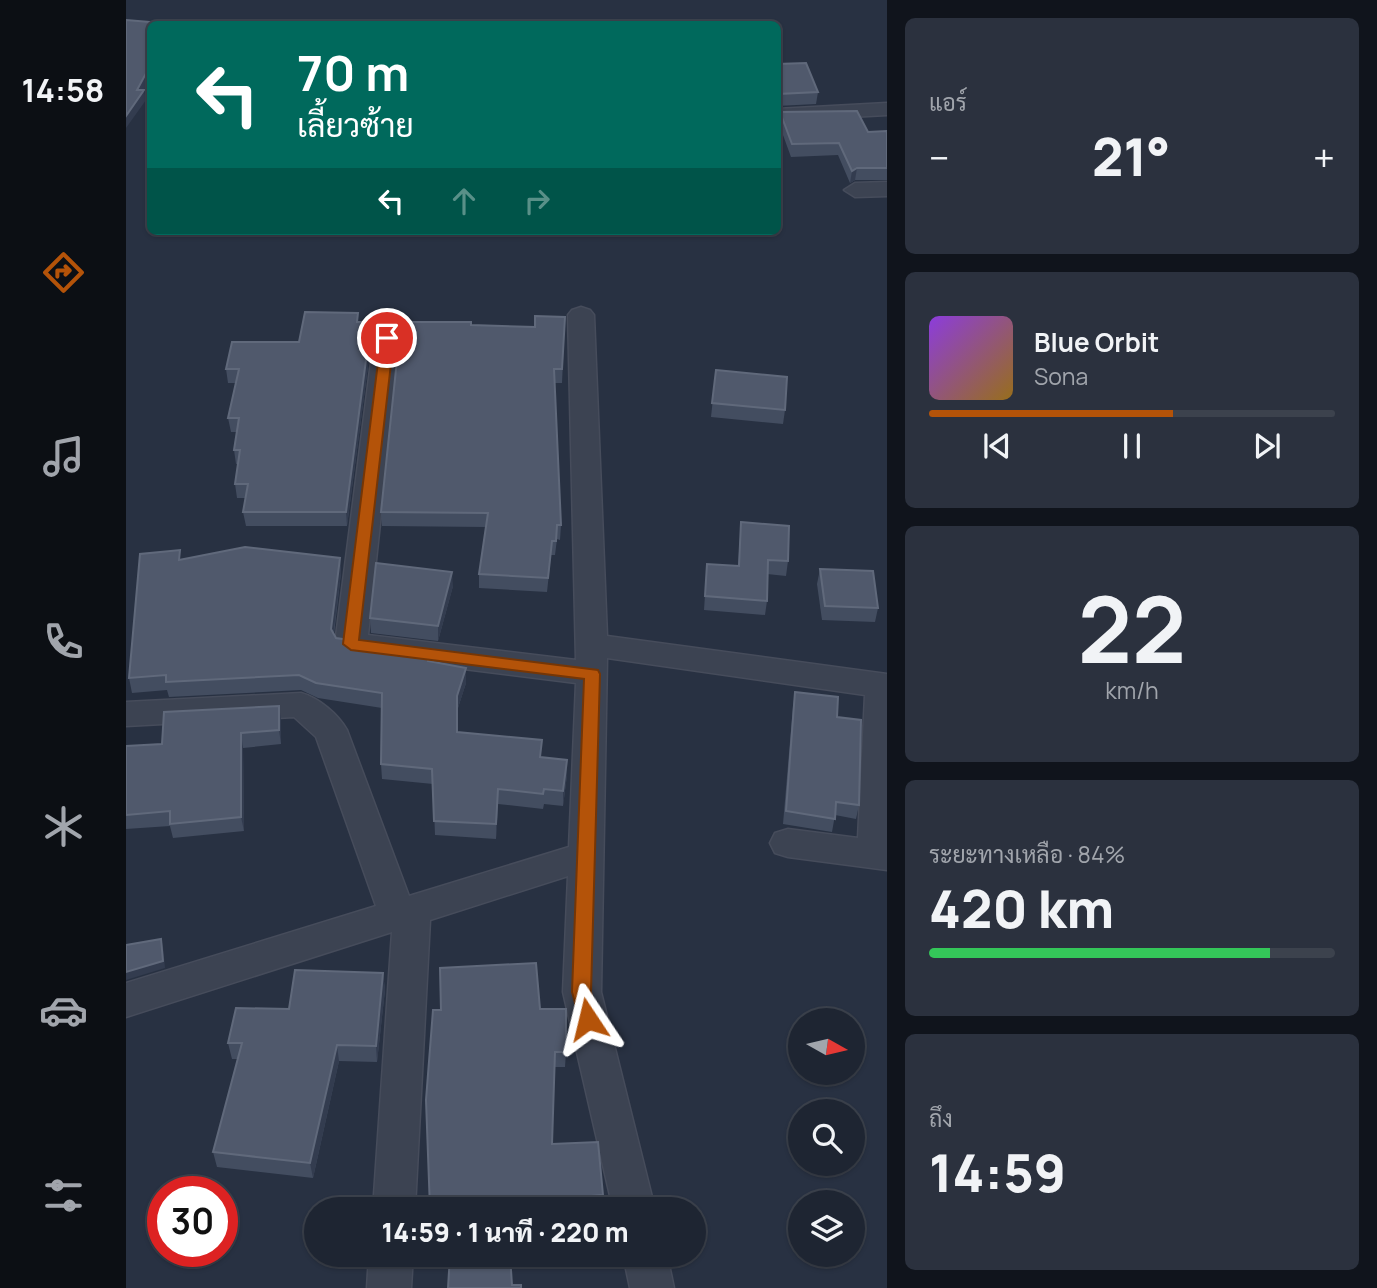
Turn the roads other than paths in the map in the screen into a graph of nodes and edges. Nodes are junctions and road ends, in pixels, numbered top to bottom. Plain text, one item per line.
1 (887, 109) edge
2 (781, 115) edge
3 (887, 189) edge
4 (855, 190) dead end
5 (581, 315) dead end
6 (387, 338) dead end
7 (592, 660) junction
8 (885, 686) edge
9 (126, 714) edge
10 (789, 843) dead end
11 (587, 855) junction
12 (881, 855) edge
13 (405, 911) junction
14 (126, 1000) edge
15 (394, 1197) edge
16 (631, 1197) edge
17 (390, 1267) edge
18 (648, 1267) edge
19 (389, 1288) edge
20 (652, 1288) edge

1 - 2 street
3 - 4 street
5 - 7 street
6 - 7 street
7 - 8 street
7 - 11 street
8 - 12 street
9 - 13 street
10 - 12 street
11 - 13 street
11 - 16 street
13 - 14 street
13 - 15 street
17 - 19 street
18 - 20 street

